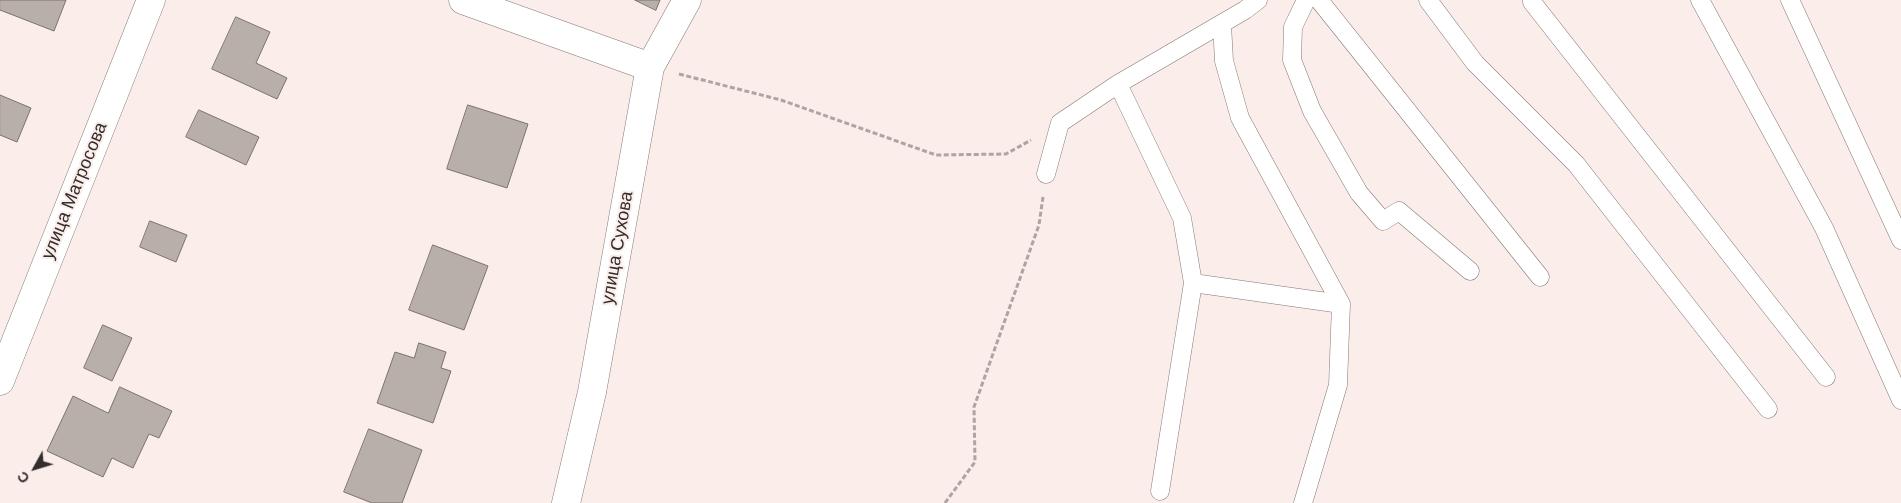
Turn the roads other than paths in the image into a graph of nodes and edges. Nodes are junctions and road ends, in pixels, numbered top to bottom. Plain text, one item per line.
1 (151, 0) edge
2 (463, 0) edge
3 (686, 0) edge
4 (1258, 0) edge
5 (1306, 0) edge
6 (1319, 0) edge
7 (1428, 0) edge
8 (1532, 0) edge
9 (1700, 0) edge
10 (1790, 0) edge
11 (1222, 24) junction
12 (650, 67) junction
13 (1118, 84) junction
14 (1046, 174) road end
15 (1901, 240) edge
16 (1470, 272) dead end
17 (1540, 277) dead end
18 (1194, 283) junction
19 (1341, 304) junction
20 (1826, 377) dead end
21 (0, 381) edge
22 (1901, 400) edge
23 (1768, 409) dead end
24 (1160, 491) dead end
25 (566, 503) edge
26 (1303, 503) edge

1 - 21 street, улица Матросова
2 - 12 street
3 - 12 street, улица Сухова
4 - 11 lane
5 - 16 lane
6 - 17 lane
7 - 23 lane
8 - 20 lane
9 - 22 lane
10 - 15 lane
11 - 13 lane
11 - 19 lane
12 - 25 street, улица Сухова
13 - 14 lane
13 - 18 lane
18 - 19 lane
18 - 24 lane
19 - 26 lane

